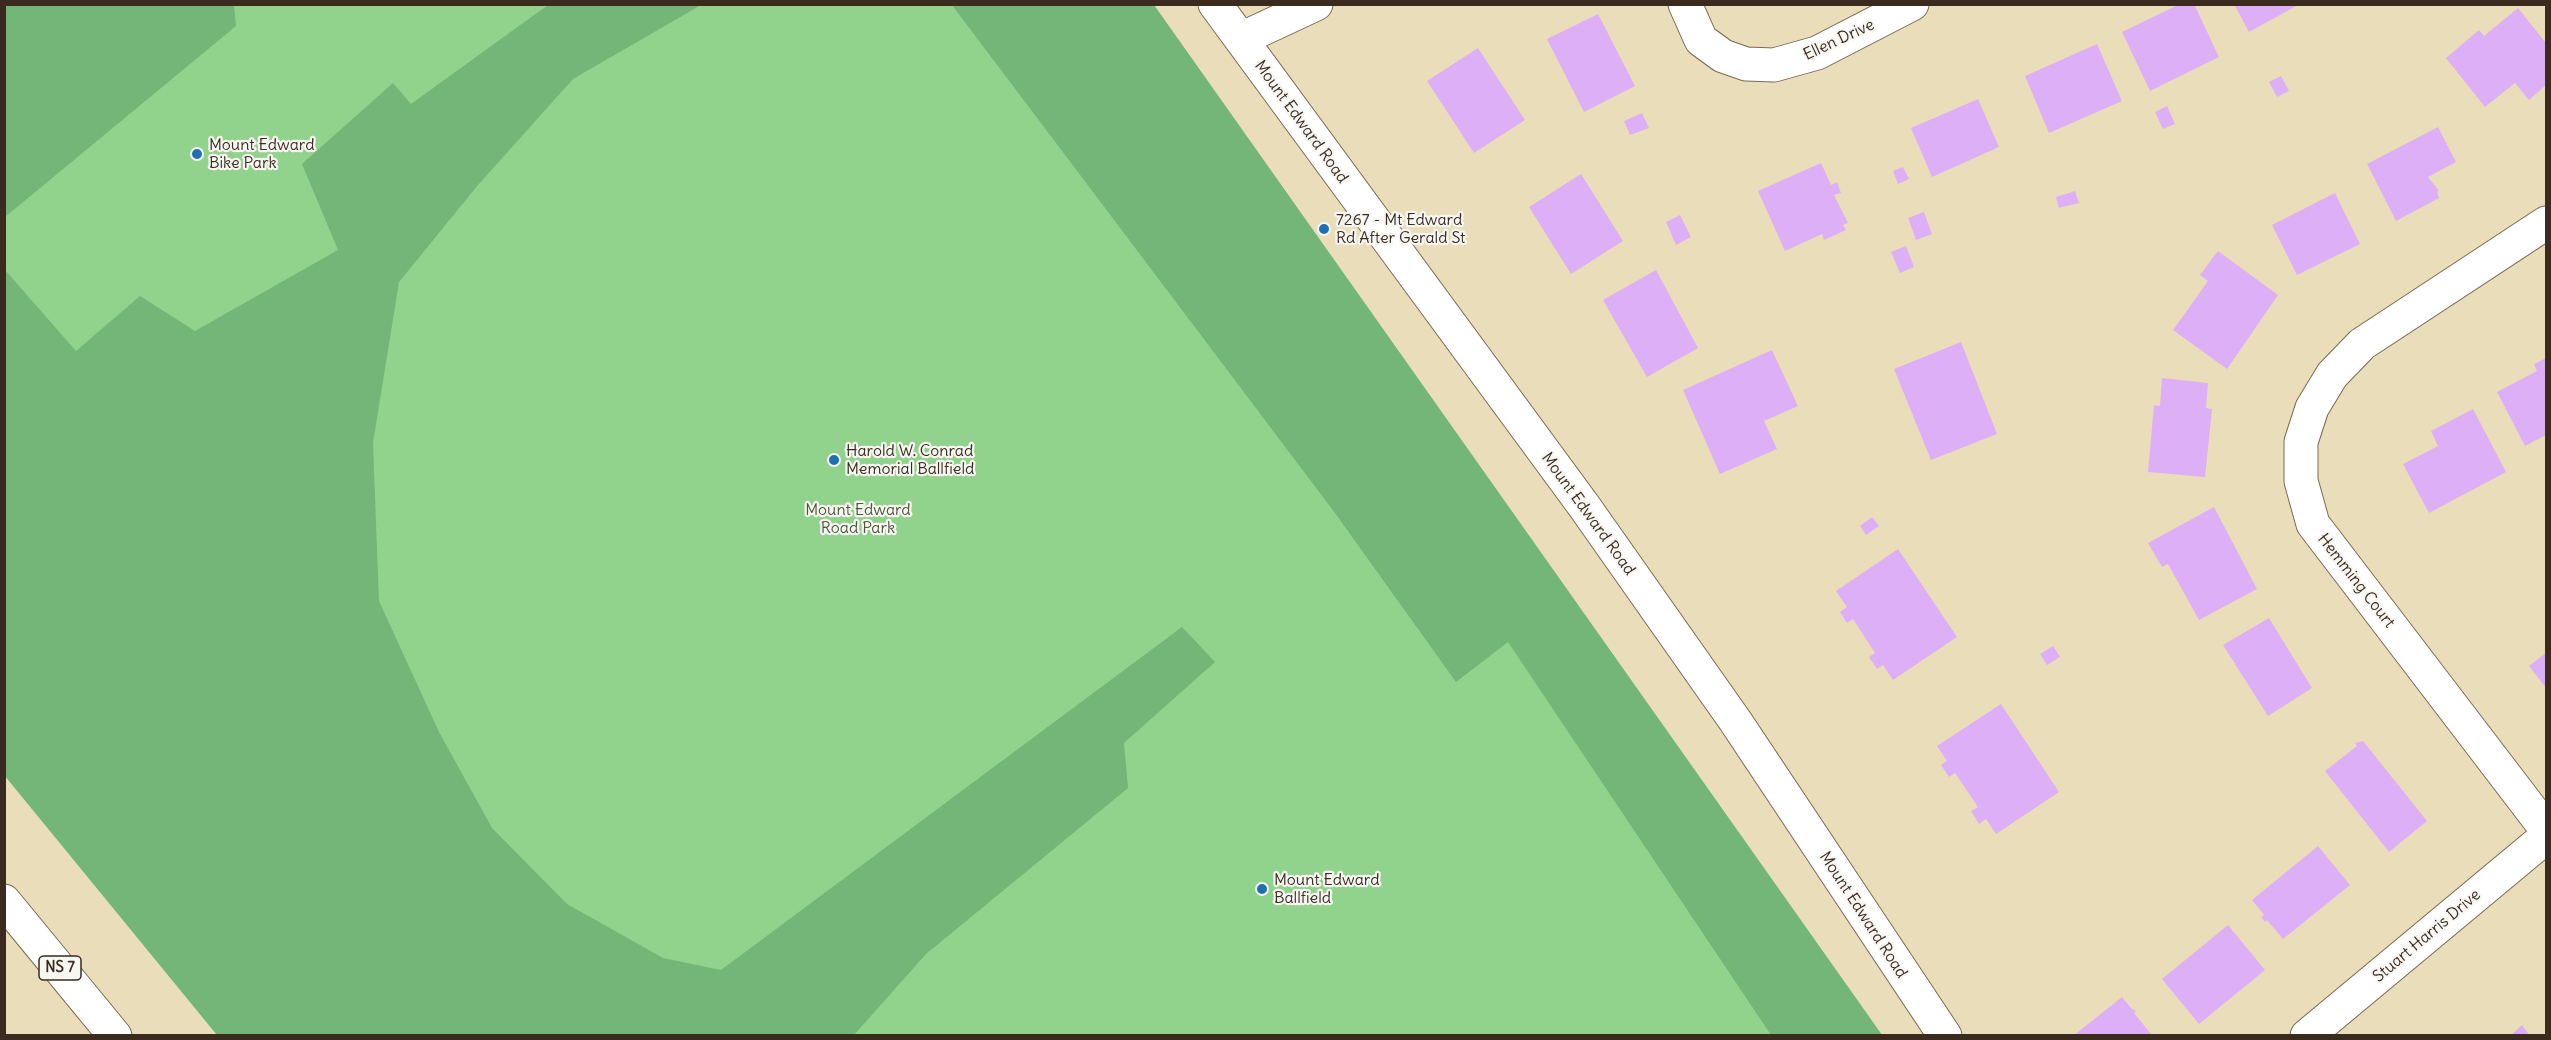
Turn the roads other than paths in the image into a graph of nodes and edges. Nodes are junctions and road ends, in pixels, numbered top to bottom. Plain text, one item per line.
1 (1215, 4) edge
2 (1316, 4) edge
3 (1685, 4) edge
4 (1912, 4) edge
5 (1241, 39) junction
6 (2547, 223) edge
7 (2547, 829) edge
8 (2547, 837) edge
9 (4, 901) edge
10 (115, 1035) edge
11 (1945, 1035) edge
12 (2307, 1035) edge

1 - 5 street, Mount Edward Road
2 - 5 street
3 - 4 street, Ellen Drive
5 - 11 street, Mount Edward Road
6 - 7 street, Hemming Court
8 - 12 street, Stuart Harris Drive
9 - 10 street, NS 7

